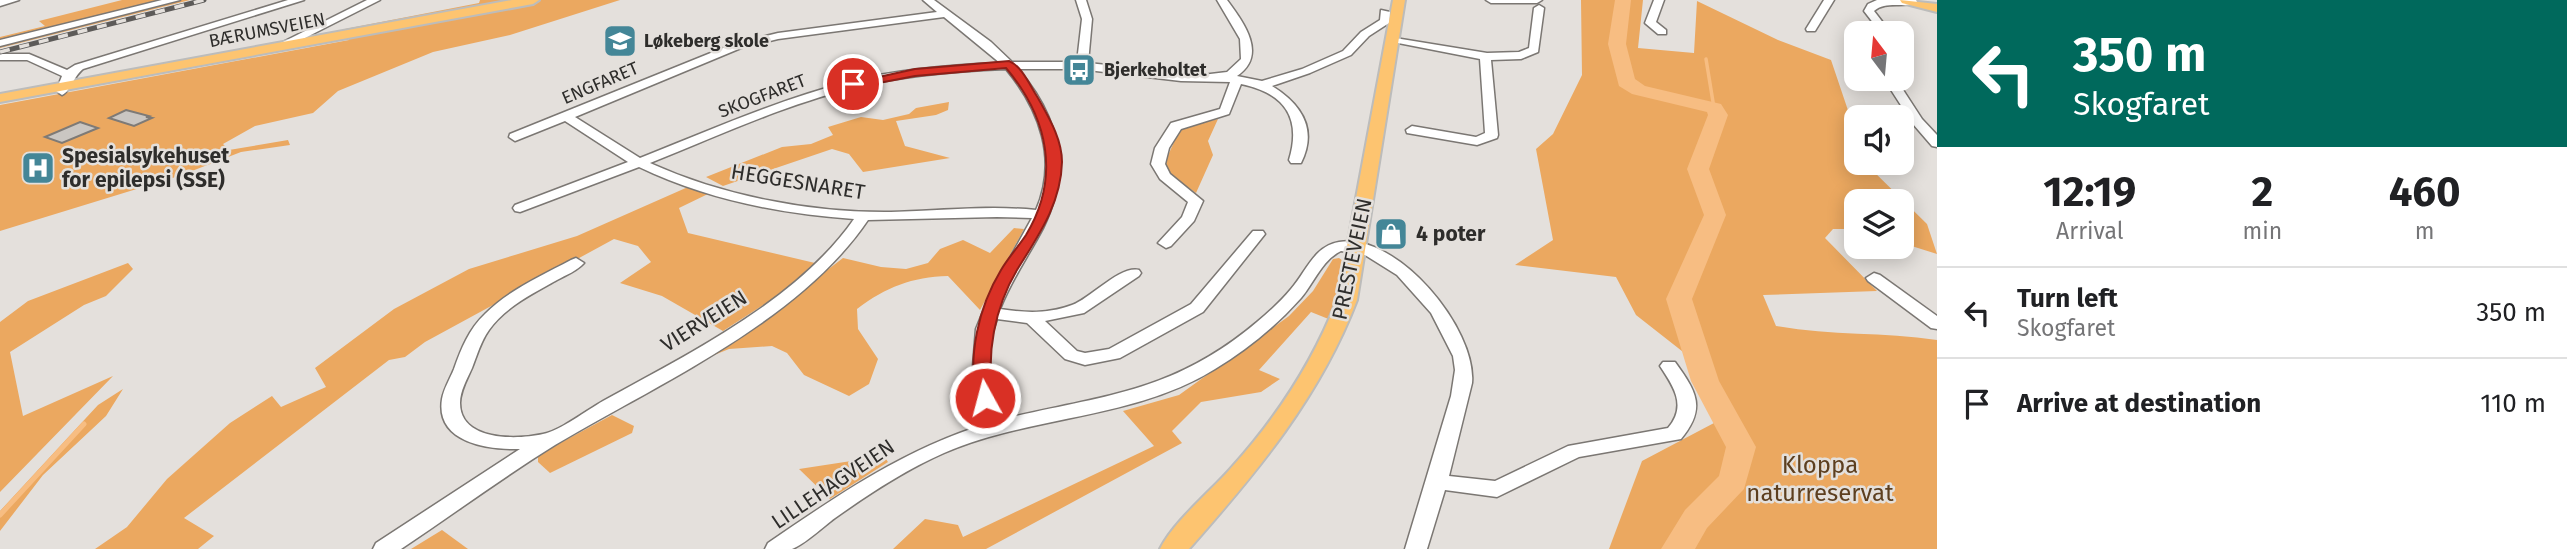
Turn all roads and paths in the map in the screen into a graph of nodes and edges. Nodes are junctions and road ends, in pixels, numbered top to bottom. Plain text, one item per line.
1 (14, 0) edge
2 (175, 0) edge
3 (299, 0) edge
4 (375, 0) edge
5 (533, 0) edge
6 (928, 0) edge
7 (1081, 0) edge
8 (1222, 0) edge
9 (1399, 0) edge
10 (1491, 0) edge
11 (1660, 0) edge
12 (1829, 0) edge
13 (1909, 1) edge
14 (0, 4) edge
15 (1538, 4) edge
16 (1937, 8) edge
17 (1385, 12) dead end
18 (945, 14) junction
19 (1877, 21) edge
20 (1811, 29) dead end
21 (1662, 32) dead end
22 (1393, 39) junction
23 (0, 43) edge
24 (287, 43) dead end
25 (1485, 56) junction
26 (0, 57) edge
27 (1009, 65) junction
28 (1082, 66) junction
29 (174, 67) joint
30 (1231, 79) junction
31 (65, 84) junction
32 (1263, 85) junction
33 (1898, 91) edge
34 (0, 100) edge
35 (566, 116) junction
36 (1412, 130) dead end
37 (515, 137) dead end
38 (1937, 143) edge
39 (1296, 160) dead end
40 (639, 163) junction
41 (520, 208) dead end
42 (1041, 215) junction
43 (864, 216) junction
44 (1258, 234) dead end
45 (1166, 243) dead end
46 (1355, 247) junction
47 (576, 263) dead end
48 (1133, 273) dead end
49 (1874, 278) dead end
50 (990, 313) junction
51 (1032, 320) junction
52 (1937, 324) edge
53 (1669, 366) dead end
54 (997, 427) junction
55 (548, 441) junction
56 (1438, 481) junction
57 (384, 549) edge
58 (776, 549) edge
59 (1173, 549) edge
60 (1416, 549) edge

1 - 14 street
2 - 23 street
3 - 31 street
4 - 24 street
5 - 29 main road, BÆRUMSVEIEN
6 - 18 street
7 - 28 street
8 - 30 street
9 - 22 main road, PRESTEVEIEN
10 - 15 street
11 - 21 street
12 - 20 street
13 - 16 main road
13 - 19 street
15 - 25 street
17 - 32 street
18 - 27 street
18 - 35 street, ENGFARET
22 - 25 street
22 - 46 main road, PRESTEVEIEN
25 - 36 street
26 - 31 street
27 - 28 street, SKOGFARET
27 - 40 street, SKOGFARET
27 - 42 street
28 - 30 street, SKOGFARET
29 - 31 main road, BÆRUMSVEIEN
30 - 32 street, SKOGFARET
30 - 45 street
31 - 34 main road, BÆRUMSVEIEN
32 - 39 street
33 - 38 street
35 - 37 street, ENGFARET
35 - 40 street, HEGGESNARET
40 - 41 street, SKOGFARET
40 - 43 street, HEGGESNARET
42 - 43 street, HEGGESNARET
42 - 50 street
43 - 55 street, VIERVEIEN
44 - 51 street
46 - 54 street, LILLEHAGVEIEN
46 - 56 street
46 - 59 main road, PRESTEVEIEN
47 - 55 street, VIERVEIEN
48 - 51 street
49 - 52 street
50 - 51 street
50 - 54 street
53 - 56 street
54 - 58 street, LILLEHAGVEIEN
55 - 57 street, VIERVEIEN
56 - 60 street

